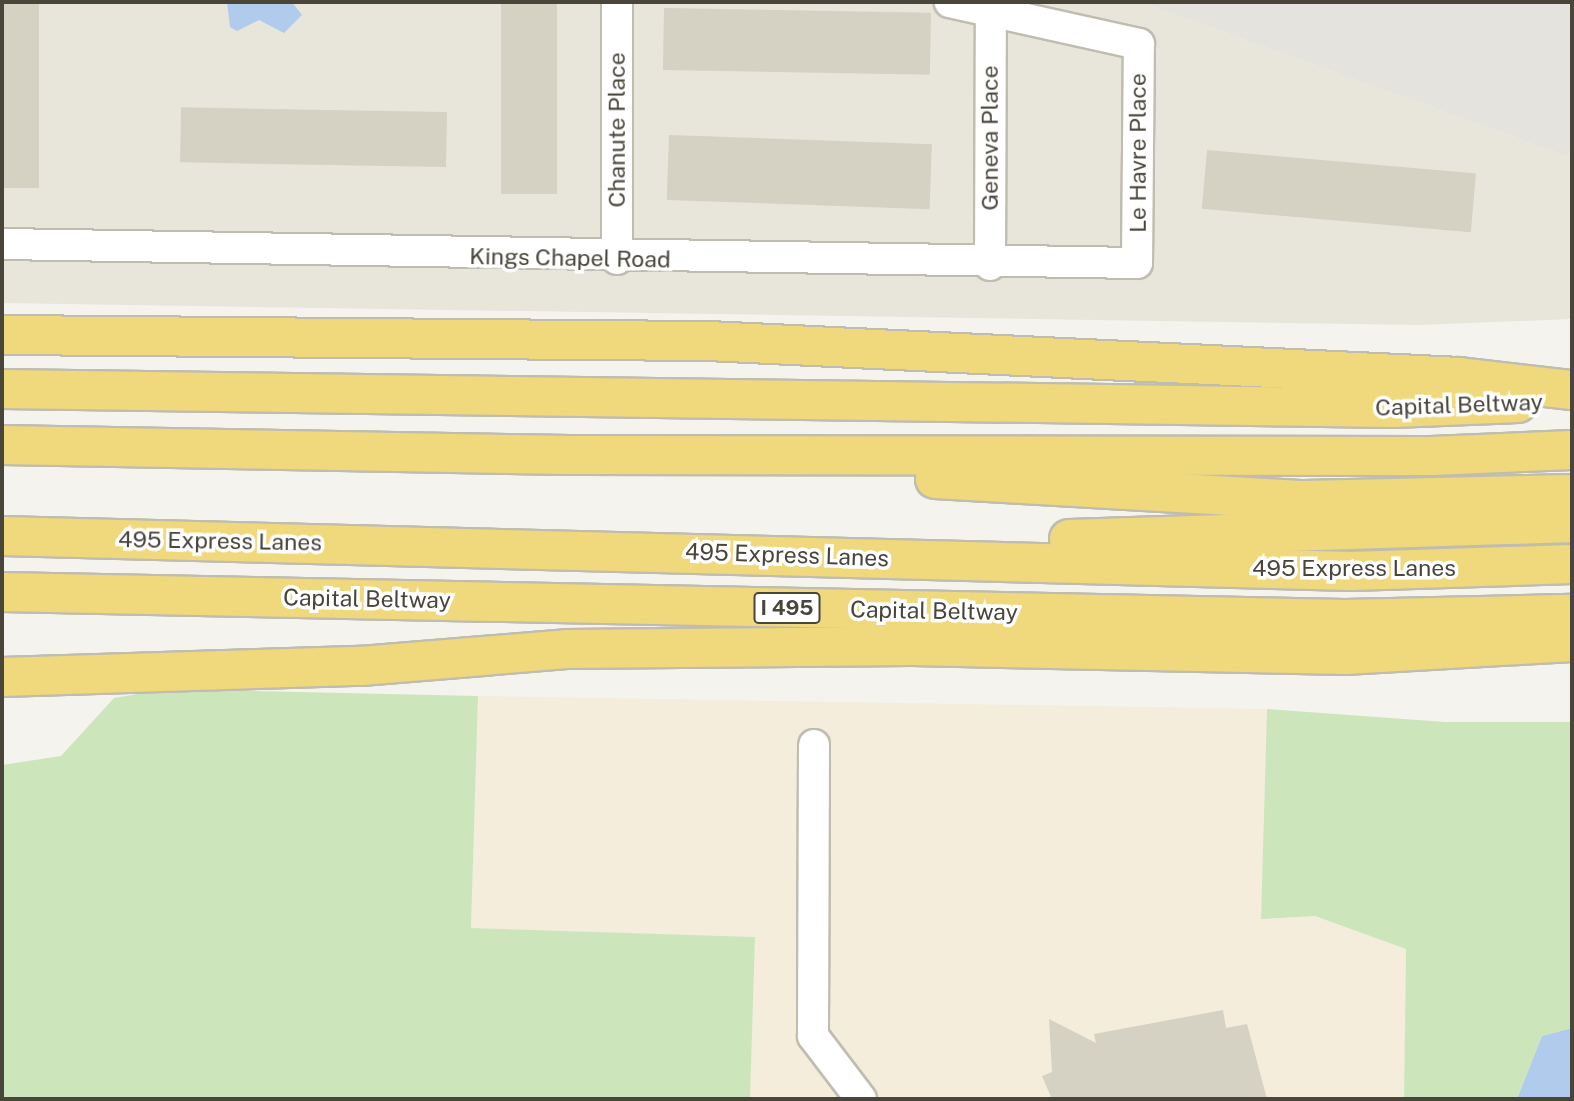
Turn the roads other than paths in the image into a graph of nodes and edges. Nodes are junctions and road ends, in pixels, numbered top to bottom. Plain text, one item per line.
1 (617, 2) edge
2 (950, 2) edge
3 (991, 11) junction
4 (2, 244) edge
5 (617, 259) junction
6 (1138, 263) joint
7 (990, 265) junction
8 (2, 335) edge
9 (2, 389) edge
10 (1572, 390) edge
11 (1572, 401) edge
12 (2, 445) edge
13 (1572, 450) edge
14 (570, 455) junction
15 (1572, 494) edge
16 (1572, 523) edge
17 (2, 536) edge
18 (682, 552) junction
19 (1572, 564) edge
20 (2, 592) edge
21 (1572, 614) edge
22 (1572, 642) edge
23 (2, 677) edge
24 (814, 744) dead end
25 (861, 1099) edge

1 - 5 street, Chanute Place
2 - 3 street
3 - 6 street, Le Havre Place
3 - 7 street, Geneva Place
4 - 5 street, Kings Chapel Road
5 - 7 street, Kings Chapel Road
6 - 7 street, Kings Chapel Road
8 - 10 highway
9 - 11 highway, Capital Beltway
12 - 14 highway
13 - 14 highway
14 - 15 highway
16 - 18 highway
17 - 18 highway, 495 Express Lanes
18 - 19 highway, 495 Express Lanes
20 - 21 highway, Capital Beltway / I 495
22 - 23 highway
24 - 25 street

